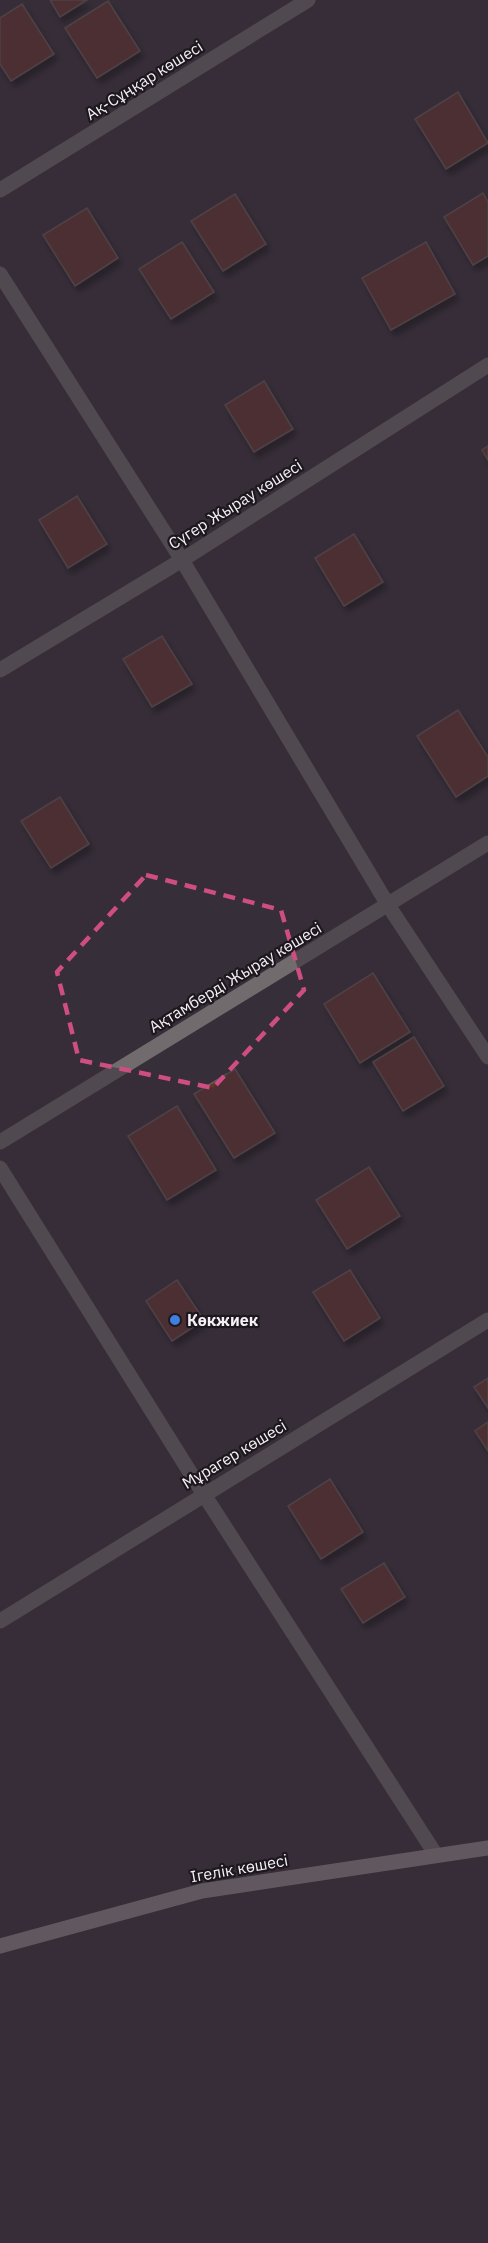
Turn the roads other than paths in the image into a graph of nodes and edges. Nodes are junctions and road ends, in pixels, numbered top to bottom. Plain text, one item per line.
1 (308, 0) edge
2 (0, 190) edge
3 (0, 274) edge
4 (488, 365) edge
5 (182, 560) junction
6 (0, 670) edge
7 (488, 843) edge
8 (388, 905) junction
9 (488, 1057) edge
10 (0, 1142) edge
11 (0, 1168) edge
12 (488, 1320) edge
13 (203, 1493) junction
14 (0, 1620) edge
15 (488, 1848) edge
16 (436, 1855) junction
17 (0, 1946) edge

1 - 2 street, Ақ-Сұңқар көшесі
3 - 5 street
4 - 5 street, Сүгер Жырау көшесі
5 - 6 street, Сүгер Жырау көшесі
5 - 8 street
7 - 8 street, Ақтамберді Жырау көшесі
8 - 9 street
8 - 10 street, Ақтамберді Жырау көшесі
11 - 13 street
12 - 13 street, Мұрагер көшесі
13 - 14 street, Мұрагер көшесі
13 - 16 street
15 - 16 main road, Ігелік көшесі
16 - 17 main road, Ігелік көшесі

